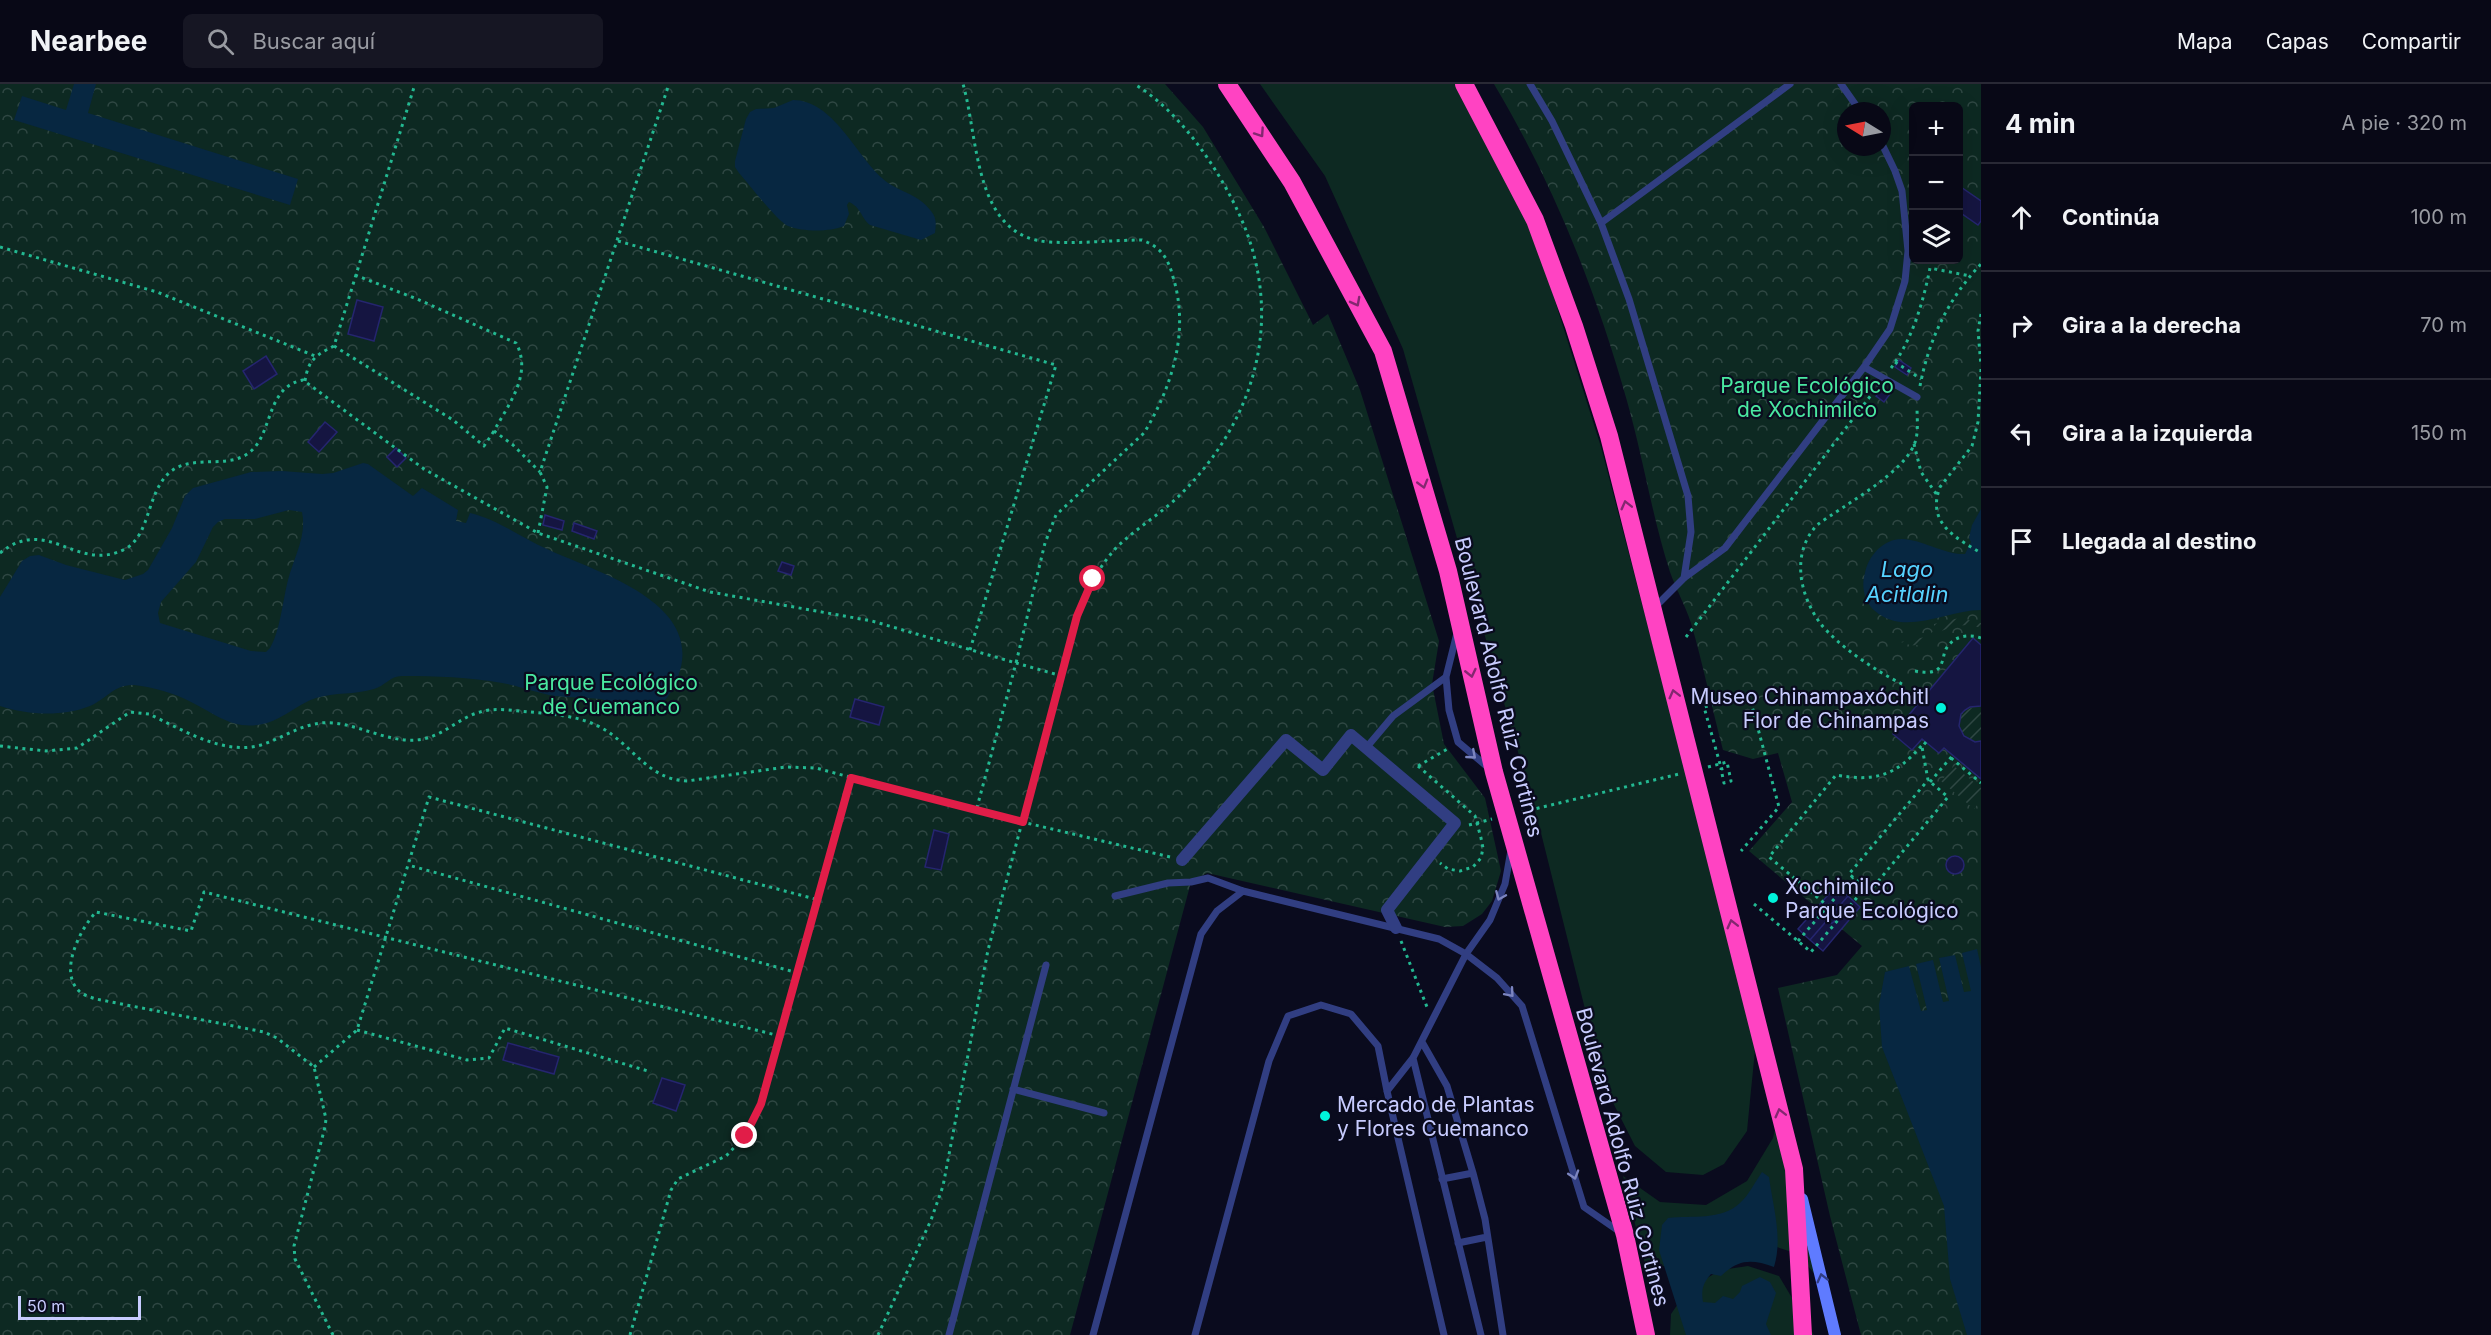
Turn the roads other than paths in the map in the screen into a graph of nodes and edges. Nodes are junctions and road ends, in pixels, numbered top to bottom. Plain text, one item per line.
1 (1227, 84) edge
2 (1464, 84) edge
3 (1530, 84) edge
4 (1790, 84) edge
5 (1841, 84) edge
6 (1854, 102) edge
7 (1888, 156) edge
8 (1601, 223) junction
9 (1864, 367) junction
10 (1917, 397) road end
11 (1684, 578) junction
12 (1653, 609) junction
13 (1459, 622) junction
14 (1446, 677) junction
15 (1366, 748) junction
16 (1494, 772) junction
17 (1513, 839) junction
18 (1182, 860) road end
19 (1243, 891) junction
20 (1116, 896) dead end
21 (1396, 928) junction
22 (1466, 954) junction
23 (1046, 965) dead end
24 (1422, 1042) junction
25 (1413, 1058) junction
26 (1013, 1089) junction
27 (1387, 1091) junction
28 (1104, 1113) dead end
29 (1794, 1169) junction
30 (1473, 1173) junction
31 (1442, 1179) junction
32 (1625, 1235) junction
33 (1487, 1237) junction
34 (1458, 1243) junction
35 (949, 1335) edge
36 (1093, 1335) edge
37 (1195, 1335) edge
38 (1444, 1335) edge
39 (1481, 1335) edge
40 (1503, 1335) edge
41 (1646, 1335) edge
42 (1803, 1335) edge
43 (1835, 1335) edge

1 -> 13 highway, Boulevard Adolfo Ruiz Cortines
12 -> 2 highway
3 - 8 lane
4 - 8 lane
5 - 6 lane
7 - 9 lane
8 - 11 lane
9 - 10 lane
9 - 11 lane
11 - 12 lane
29 -> 12 highway
13 - 14 lane
13 -> 16 highway, Boulevard Adolfo Ruiz Cortines
14 - 15 lane
14 -> 16 lane
15 - 18 street
15 - 21 street
16 - 17 highway, Boulevard Adolfo Ruiz Cortines
17 -> 22 lane
17 - 32 highway, Boulevard Adolfo Ruiz Cortines
19 - 20 lane
19 - 21 lane
19 - 36 lane
21 - 22 lane
22 - 24 lane
22 -> 32 lane
23 - 26 lane
24 - 25 lane
24 - 30 lane
25 - 27 lane
25 - 31 lane
26 - 28 lane
26 - 35 lane
27 - 37 lane
27 - 38 lane
29 - 42 highway
43 -> 29 main road
30 - 31 lane
30 - 33 lane
31 - 34 lane
32 - 41 highway, Boulevard Adolfo Ruiz Cortines
33 - 34 lane
33 - 40 lane
34 - 39 lane

